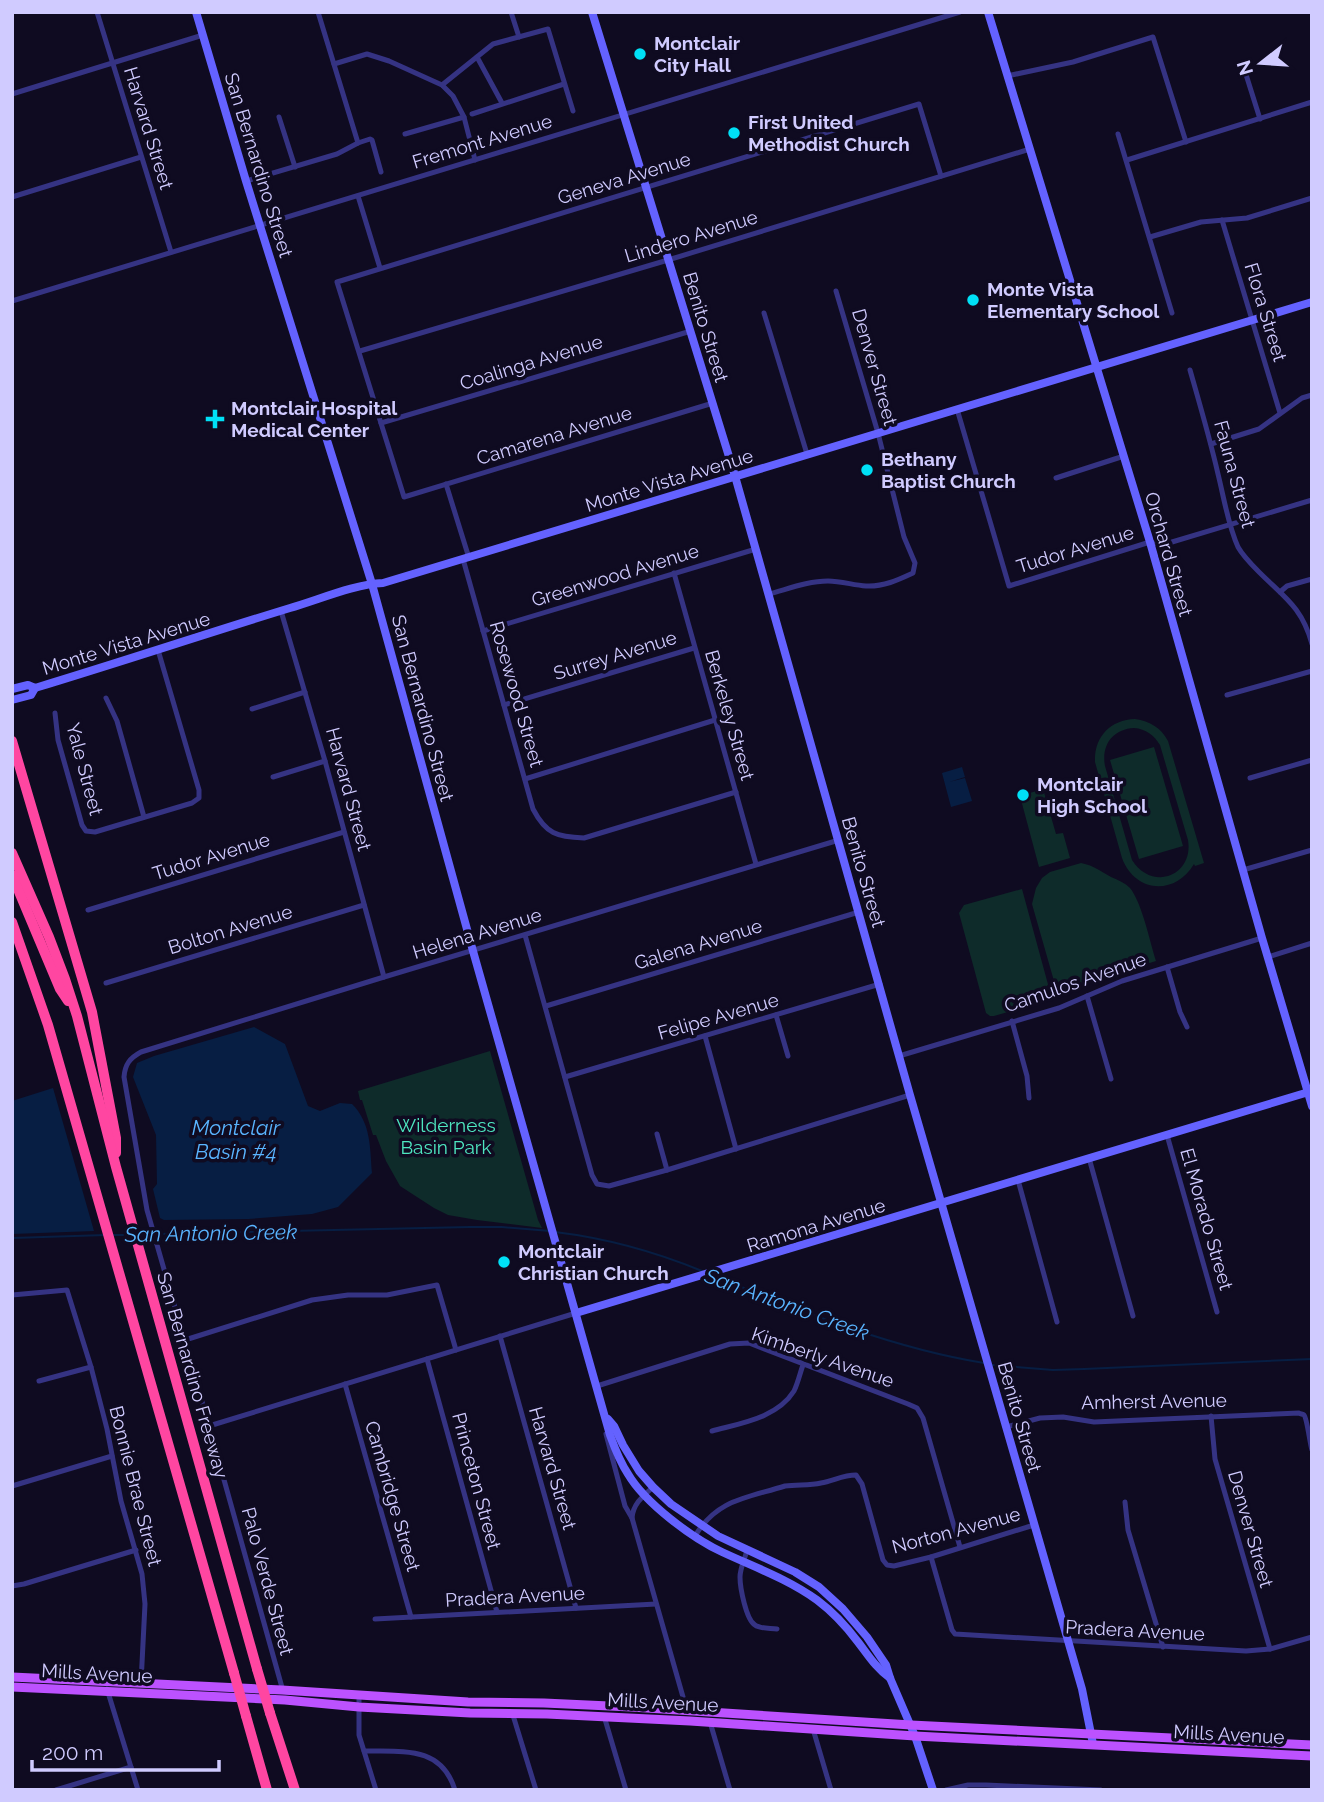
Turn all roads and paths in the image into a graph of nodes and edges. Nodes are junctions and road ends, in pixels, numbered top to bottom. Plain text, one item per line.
1 (97, 12) edge
2 (196, 12) edge
3 (318, 12) edge
4 (511, 12) edge
5 (592, 12) edge
6 (960, 12) edge
7 (988, 12) edge
8 (203, 35) junction
9 (519, 37) junction
10 (477, 57) junction
11 (112, 63) junction
12 (334, 64) junction
13 (1243, 65) dead end
14 (1007, 76) junction
15 (564, 83) junction
16 (442, 85) junction
17 (12, 94) edge
18 (1312, 102) edge
19 (502, 103) junction
20 (573, 111) dead end
21 (472, 114) dead end
22 (623, 115) junction
23 (279, 117) dead end
24 (464, 117) junction
25 (1260, 119) junction
26 (405, 134) dead end
27 (1118, 134) dead end
28 (1185, 142) junction
29 (358, 143) junction
30 (1030, 149) junction
31 (141, 157) junction
32 (475, 160) junction
33 (1127, 160) junction
34 (295, 167) junction
35 (381, 172) dead end
36 (942, 176) junction
37 (246, 181) junction
38 (646, 188) junction
39 (358, 196) junction
40 (12, 197) edge
41 (1312, 198) edge
42 (1222, 220) junction
43 (260, 225) junction
44 (1150, 237) junction
45 (171, 252) junction
46 (668, 260) junction
47 (380, 268) junction
48 (836, 291) dead end
49 (12, 301) edge
50 (1312, 302) edge
51 (764, 313) dead end
52 (1172, 313) dead end
53 (1252, 320) junction
54 (691, 331) junction
55 (360, 351) junction
56 (1097, 366) junction
57 (1190, 370) dead end
58 (1312, 395) edge
59 (713, 403) junction
60 (957, 409) junction
61 (1280, 413) junction
62 (381, 423) junction
63 (877, 433) junction
64 (1211, 444) junction
65 (807, 454) junction
66 (1124, 456) junction
67 (735, 476) junction
68 (1056, 478) dead end
69 (446, 484) junction
70 (1312, 500) edge
71 (1231, 525) junction
72 (1150, 542) junction
73 (756, 549) junction
74 (466, 559) junction
75 (674, 573) junction
76 (1312, 579) edge
77 (372, 583) junction
78 (1280, 592) junction
79 (769, 594) junction
80 (281, 611) junction
81 (483, 631) junction
82 (1312, 644) edge
83 (694, 648) junction
84 (158, 650) junction
85 (1312, 671) edge
86 (35, 688) junction
87 (12, 689) edge
88 (305, 692) junction
89 (1227, 695) dead end
90 (106, 698) dead end
91 (12, 700) edge
92 (504, 705) junction
93 (252, 709) dead end
94 (55, 713) dead end
95 (715, 720) junction
96 (12, 741) edge
97 (1312, 760) edge
98 (325, 761) junction
99 (272, 777) dead end
100 (1250, 778) dead end
101 (525, 779) junction
102 (736, 792) junction
103 (144, 817) junction
104 (344, 832) junction
105 (839, 840) junction
106 (1312, 849) edge
107 (12, 853) edge
108 (756, 864) junction
109 (1243, 870) junction
110 (12, 875) edge
111 (364, 905) junction
112 (88, 911) dead end
113 (859, 912) junction
114 (12, 922) edge
115 (525, 935) junction
116 (1262, 938) junction
117 (12, 943) edge
118 (1312, 943) edge
119 (473, 951) junction
120 (1268, 957) junction
121 (26, 962) junction
122 (1167, 967) junction
123 (384, 977) junction
124 (106, 983) dead end
125 (880, 984) junction
126 (1087, 996) junction
127 (546, 1006) junction
128 (776, 1015) junction
129 (77, 1016) junction
130 (1012, 1021) junction
131 (1187, 1027) dead end
132 (705, 1036) junction
133 (788, 1056) dead end
134 (899, 1056) junction
135 (127, 1063) joint
136 (565, 1077) junction
137 (1111, 1079) dead end
138 (1310, 1092) edge
139 (911, 1095) junction
140 (1029, 1098) dead end
141 (1312, 1106) edge
142 (657, 1134) dead end
143 (1167, 1135) junction
144 (736, 1149) junction
145 (1089, 1158) junction
146 (116, 1167) junction
147 (667, 1170) junction
148 (1018, 1180) junction
149 (943, 1204) junction
150 (12, 1295) edge
151 (1217, 1312) dead end
152 (576, 1313) junction
153 (1133, 1316) dead end
154 (1057, 1322) dead end
155 (500, 1336) junction
156 (185, 1340) junction
157 (456, 1350) junction
158 (427, 1359) junction
159 (803, 1365) junction
160 (91, 1367) junction
161 (39, 1381) dead end
162 (345, 1384) junction
163 (597, 1386) junction
164 (1211, 1416) junction
165 (606, 1417) junction
166 (209, 1426) junction
167 (1006, 1427) junction
168 (712, 1431) dead end
169 (1312, 1450) edge
170 (112, 1455) junction
171 (12, 1486) edge
172 (653, 1487) junction
173 (645, 1495) junction
174 (1125, 1502) dead end
175 (632, 1518) junction
176 (1034, 1525) junction
177 (701, 1526) junction
178 (695, 1536) junction
179 (960, 1547) junction
180 (136, 1550) junction
181 (747, 1550) junction
182 (931, 1557) junction
183 (744, 1561) junction
184 (12, 1586) edge
185 (656, 1604) junction
186 (576, 1608) junction
187 (497, 1612) junction
188 (411, 1617) junction
189 (375, 1619) dead end
190 (777, 1629) dead end
191 (1312, 1637) edge
192 (1068, 1642) junction
193 (1163, 1647) junction
194 (1270, 1649) junction
195 (12, 1677) edge
196 (890, 1678) junction
197 (12, 1687) edge
198 (107, 1687) junction
199 (141, 1688) junction
200 (284, 1695) junction
201 (359, 1696) junction
202 (511, 1703) junction
203 (603, 1706) junction
204 (359, 1707) junction
205 (687, 1710) junction
206 (709, 1712) junction
207 (512, 1713) junction
208 (604, 1717) junction
209 (810, 1717) junction
210 (690, 1721) junction
211 (710, 1722) junction
212 (911, 1725) junction
213 (813, 1728) junction
214 (1091, 1733) junction
215 (915, 1736) junction
216 (1093, 1744) junction
217 (1312, 1745) edge
218 (364, 1751) junction
219 (1312, 1756) edge
220 (131, 1767) junction
221 (74, 1787) edge
222 (1037, 1788) edge
223 (947, 1789) edge
224 (56, 1790) edge
225 (138, 1790) edge
226 (267, 1790) edge
227 (295, 1790) edge
228 (376, 1790) edge
229 (455, 1790) edge
230 (536, 1790) edge
231 (626, 1790) edge
232 (730, 1790) edge
233 (831, 1790) edge
234 (933, 1790) edge
235 (1101, 1790) edge

1 - 11 street, Harvard Street
2 - 8 main road, San Bernardino Street
3 - 12 street
4 - 9 street
5 - 22 main road, Benito Street
6 - 22 street, Fremont Avenue
7 - 14 main road, Orchard Street
8 - 11 street
8 - 37 main road, San Bernardino Street
9 - 10 street
9 - 15 street
10 - 16 street
10 - 19 street
11 - 17 street
11 - 31 street, Harvard Street
12 - 16 street
12 - 29 street
13 - 25 street
14 - 28 street
14 - 30 main road, Orchard Street
15 - 19 street
15 - 20 street
16 - 24 street
18 - 25 street
19 - 21 street
22 - 32 street, Fremont Avenue
22 - 38 main road, Benito Street
23 - 34 street
24 - 26 street
24 - 32 street
25 - 28 street
27 - 33 street
28 - 33 street
29 - 34 street
29 - 35 street
30 - 36 street, Lindero Avenue
30 - 56 main road, Orchard Street
31 - 40 street
31 - 45 street, Harvard Street
32 - 39 street, Fremont Avenue
33 - 44 street
34 - 37 street
36 - 38 street, Geneva Avenue
36 - 46 street, Lindero Avenue
37 - 43 main road, San Bernardino Street
38 - 46 main road, Benito Street
38 - 47 street, Geneva Avenue
39 - 43 street, Fremont Avenue
39 - 47 street
41 - 42 street
42 - 44 street
42 - 53 street, Flora Street
43 - 45 street, Fremont Avenue
43 - 77 main road, San Bernardino Street
44 - 52 street
45 - 49 street, Fremont Avenue
46 - 54 main road, Benito Street
46 - 55 street, Lindero Avenue
47 - 55 street, Geneva Avenue
48 - 63 street, Denver Street
50 - 53 main road, Monte Vista Avenue
51 - 65 street
53 - 56 main road, Monte Vista Avenue
53 - 61 street, Flora Street
54 - 59 main road, Benito Street
54 - 62 street, Coalinga Avenue
55 - 62 street
56 - 60 main road, Monte Vista Avenue
56 - 66 main road, Orchard Street
57 - 64 street, Fauna Street
58 - 61 street
59 - 67 main road, Benito Street
59 - 69 street, Camarena Avenue
60 - 63 main road, Monte Vista Avenue
60 - 72 street, Tudor Avenue
61 - 64 street
62 - 69 street, Camarena Avenue
63 - 65 main road, Monte Vista Avenue
63 - 79 street, Denver Street
64 - 71 street, Fauna Street
65 - 67 main road, Monte Vista Avenue
66 - 68 street
66 - 72 main road, Orchard Street
67 - 73 main road, Benito Street
67 - 74 main road, Monte Vista Avenue
69 - 74 street, Rosewood Street
70 - 71 street, Tudor Avenue
71 - 72 street, Tudor Avenue
71 - 78 street, Fauna Street
72 - 109 main road, Orchard Street
73 - 75 street, Greenwood Avenue
73 - 79 main road, Benito Street
74 - 77 main road, Monte Vista Avenue
74 - 81 street, Rosewood Street
75 - 81 street, Greenwood Avenue
75 - 83 street, Berkeley Street
76 - 78 street
77 - 80 main road, Monte Vista Avenue
77 - 119 main road, San Bernardino Street
78 - 82 street, Fauna Street
79 - 105 main road, Benito Street
80 - 84 main road, Monte Vista Avenue
80 - 88 street, Harvard Street
81 - 92 street, Rosewood Street
83 - 92 street, Surrey Avenue
83 - 95 street, Berkeley Street
84 - 86 main road, Monte Vista Avenue
84 - 103 street
85 - 89 street
86 - 87 main road, Monte Vista Avenue
86 - 91 main road, Monte Vista Avenue
88 - 93 street
88 - 98 street, Harvard Street
90 - 103 street
92 - 101 street, Rosewood Street
94 - 103 street, Yale Street
95 - 101 street
95 - 102 street, Berkeley Street
96 - 146 highway
97 - 100 street
98 - 99 street
98 - 104 street, Harvard Street
101 - 102 street, Rosewood Street
102 - 108 street, Berkeley Street
104 - 111 street, Harvard Street
104 - 112 street, Tudor Avenue
105 - 108 street, Helena Avenue
105 - 113 main road, Benito Street
106 - 109 street
107 - 129 highway, San Bernardino Freeway
108 - 115 street, Helena Avenue
109 - 116 main road, Orchard Street
110 - 129 highway
111 - 123 street, Harvard Street
111 - 124 street, Bolton Avenue
113 - 125 main road, Benito Street
113 - 127 street, Galena Avenue
114 - 121 highway
115 - 119 street, Helena Avenue
115 - 127 street
116 - 120 main road, Orchard Street
116 - 122 street, Camulos Avenue
117 - 121 highway
118 - 120 street
119 - 123 street, Helena Avenue
119 - 152 main road, San Bernardino Street
120 - 138 main road, Orchard Street
121 - 226 highway, bridge
122 - 126 street, Camulos Avenue
122 - 131 street
123 - 135 street, Helena Avenue
125 - 128 street, Felipe Avenue
125 - 134 main road, Benito Street
126 - 130 street, Camulos Avenue
126 - 137 street
127 - 136 street
128 - 132 street, Felipe Avenue
128 - 133 street
129 - 146 highway, San Bernardino Freeway
130 - 134 street, Camulos Avenue
130 - 140 street
132 - 136 street, Felipe Avenue
132 - 144 street
134 - 139 main road, Benito Street
135 - 156 street, Palo Verde Street
136 - 147 street
138 - 141 main road, Orchard Street
138 - 143 main road, Ramona Avenue
139 - 144 street
139 - 149 main road, Benito Street
142 - 147 street
143 - 145 main road, Ramona Avenue
143 - 151 street, El Morado Street
144 - 147 street
145 - 148 main road, Ramona Avenue
145 - 153 street
146 - 227 highway, San Bernardino Freeway, bridge
148 - 149 main road, Ramona Avenue
148 - 154 street
149 - 152 main road, Ramona Avenue
149 - 167 main road, Benito Street
150 - 160 street, Bonnie Brae Street
152 - 155 street, Ramona Avenue
152 - 163 main road, San Bernardino Street
155 - 157 street, Ramona Avenue
155 - 186 street, Harvard Street
156 - 157 street
156 - 166 street, Palo Verde Street
157 - 158 street, Ramona Avenue
158 - 162 street, Ramona Avenue
158 - 187 street, Princeton Street
159 - 163 street, Kimberly Avenue
159 - 168 street
159 - 179 street, Kimberly Avenue
160 - 161 street
160 - 170 street, Bonnie Brae Street
162 - 166 street, Ramona Avenue
162 - 188 street, Cambridge Street
163 - 165 main road, San Bernardino Street
164 - 167 street, Amherst Avenue
164 - 169 street, Amherst Avenue
164 - 194 street, Denver Street
165 - 172 main road, San Bernardino Street
165 - 173 main road, San Bernardino Street
165 - 175 street
166 - 200 street, Palo Verde Street
167 - 176 main road, Benito Street
170 - 171 street
170 - 180 street, Bonnie Brae Street
172 - 173 street
172 - 177 main road, San Bernardino Street
173 - 175 street
173 - 178 main road, San Bernardino Street
174 - 193 street
175 - 185 street
176 - 179 street, Norton Avenue
176 - 192 main road, Benito Street
177 - 178 street
177 - 181 main road, San Bernardino Street
177 - 182 street, Norton Avenue
178 - 183 main road, San Bernardino Street
179 - 182 street, Norton Avenue
180 - 184 street
180 - 199 street, Bonnie Brae Street
181 - 183 street
181 - 196 main road, San Bernardino Street
182 - 192 street, Pradera Avenue
183 - 190 street
183 - 196 main road, San Bernardino Street
185 - 186 street, Pradera Avenue
185 - 205 street
186 - 187 street, Pradera Avenue
187 - 188 street, Pradera Avenue
188 - 189 street, Pradera Avenue
191 - 194 street, Pradera Avenue
192 - 193 street, Pradera Avenue
192 - 214 main road, Benito Street
193 - 194 street, Pradera Avenue
195 - 198 main road, Mills Avenue
196 - 212 main road, San Bernardino Street
197 - 198 main road, Mills Avenue
198 - 199 main road, Mills Avenue
198 - 220 street
199 - 200 main road, Mills Avenue
200 - 201 main road, Mills Avenue
200 - 204 main road, Mills Avenue
201 - 202 main road, Mills Avenue
201 - 204 street
202 - 203 main road, Mills Avenue
202 - 207 street
203 - 205 main road, Mills Avenue
203 - 208 street
204 - 207 main road, Mills Avenue
204 - 218 street
205 - 206 main road, Mills Avenue
205 - 210 street
206 - 209 main road, Mills Avenue
206 - 211 street
207 - 208 main road, Mills Avenue
207 - 230 street
208 - 210 main road, Mills Avenue
208 - 231 street
209 - 212 main road, Mills Avenue
209 - 213 street
210 - 211 main road, Mills Avenue
211 - 213 main road, Mills Avenue
211 - 232 street
212 - 214 main road, Mills Avenue
212 - 215 main road, San Bernardino Street
213 - 215 main road, Mills Avenue
213 - 233 street
214 - 216 main road, Benito Street
214 - 217 main road, Mills Avenue
215 - 216 main road, Mills Avenue
215 - 234 main road, San Bernardino Street
216 - 219 main road, Mills Avenue
218 - 228 street
218 - 229 street
220 - 221 street
220 - 225 street
221 - 224 street
222 - 223 street
222 - 235 street

